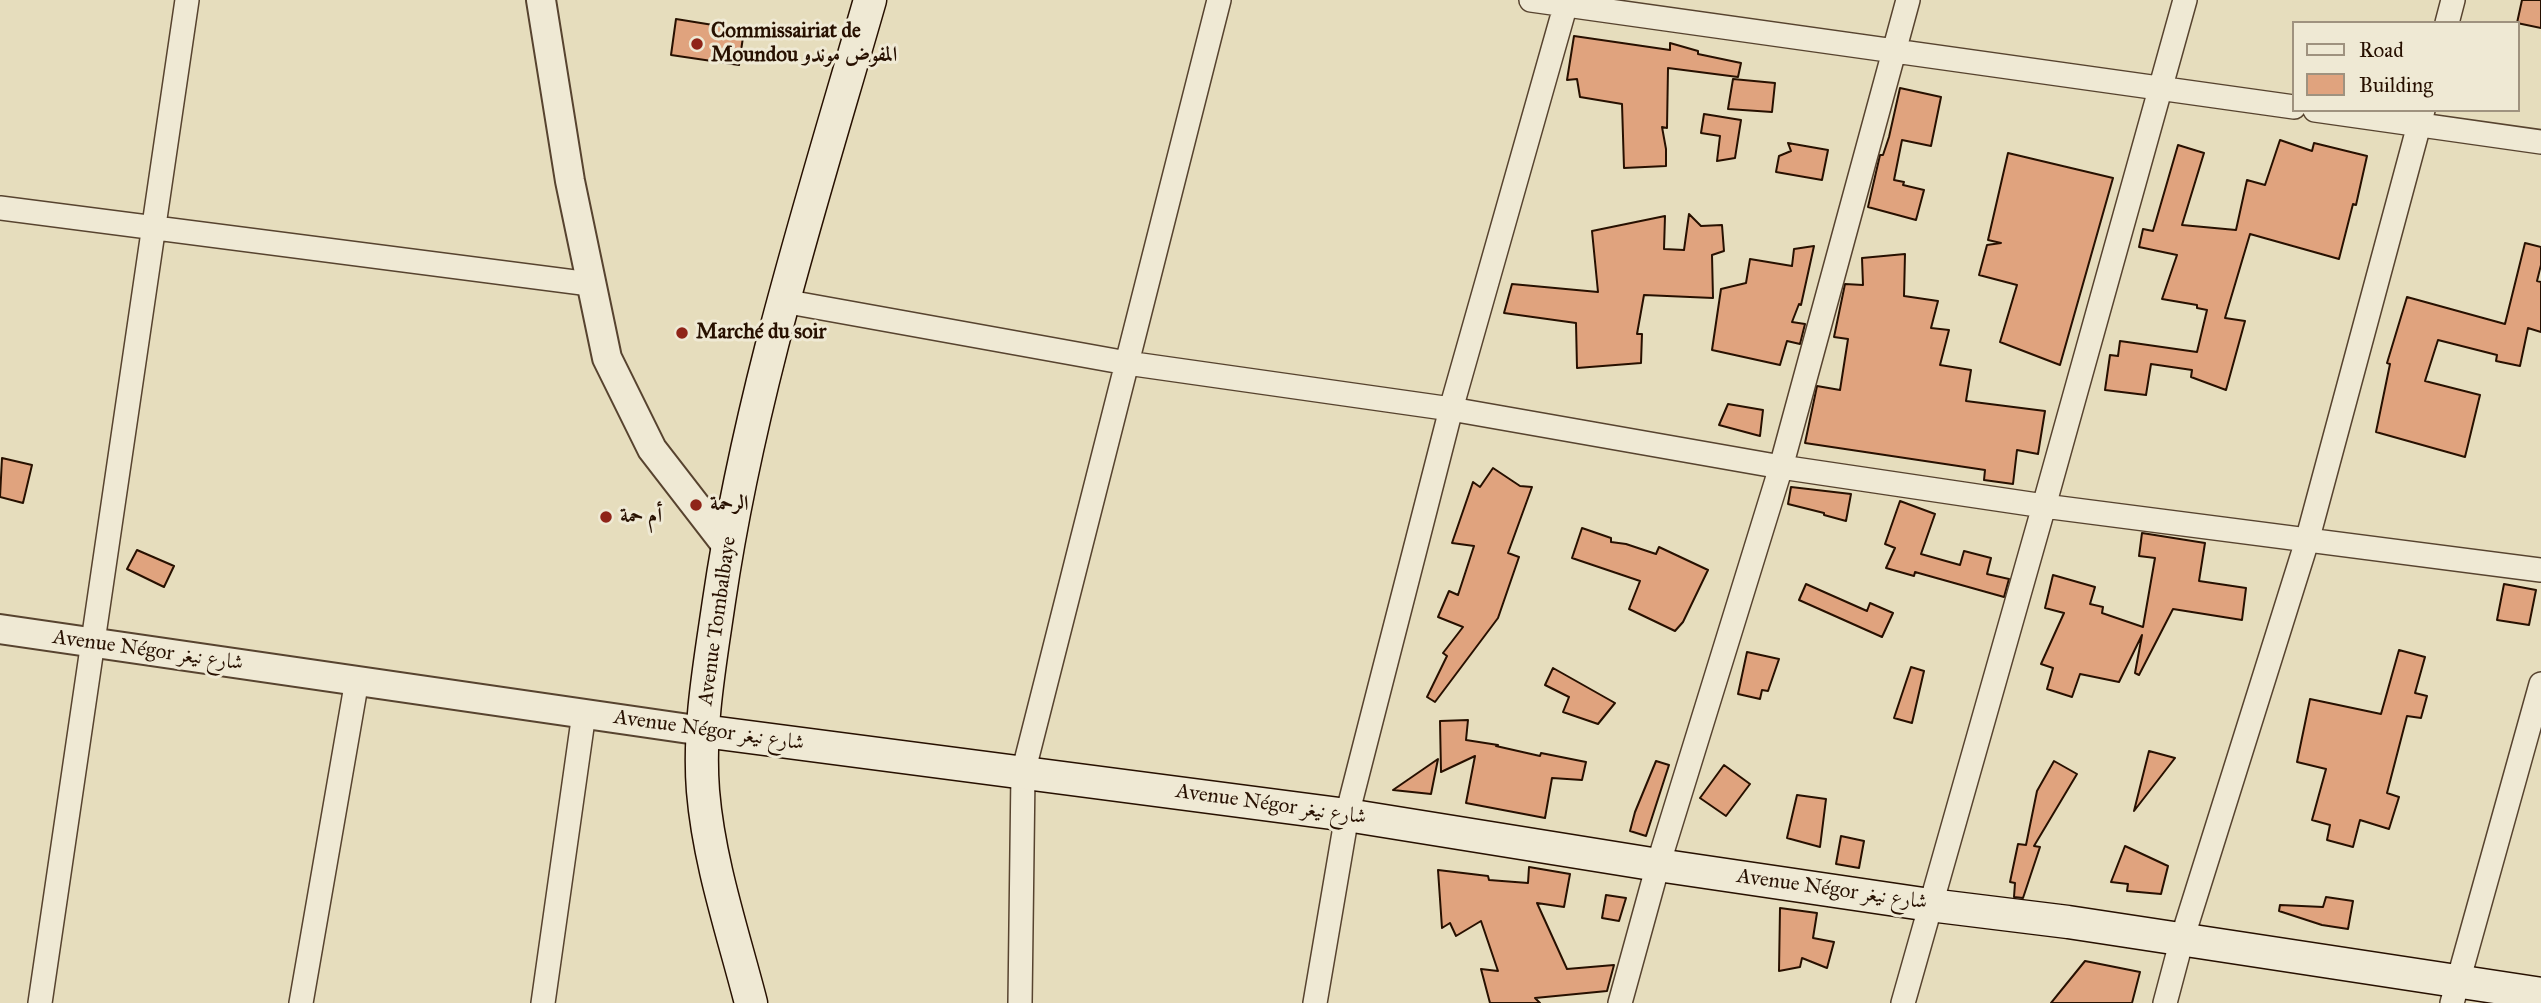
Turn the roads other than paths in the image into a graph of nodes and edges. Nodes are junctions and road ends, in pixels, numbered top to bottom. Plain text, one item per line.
1 (187, 0) edge
2 (541, 0) edge
3 (870, 0) edge
4 (1219, 0) edge
5 (1531, 0) edge
6 (1908, 0) edge
7 (2185, 0) edge
8 (2454, 0) edge
9 (1566, 2) edge
10 (2448, 21) edge
11 (1893, 52) junction
12 (2160, 88) junction
13 (2292, 107) edge
14 (2342, 112) edge
15 (2421, 118) edge
16 (2541, 142) edge
17 (0, 208) edge
18 (155, 229) junction
19 (590, 284) junction
20 (783, 301) junction
21 (1127, 363) junction
22 (1451, 409) junction
23 (1781, 467) junction
24 (2044, 506) junction
25 (2307, 541) junction
26 (727, 546) junction
27 (2541, 570) edge
28 (0, 629) edge
29 (92, 643) junction
30 (357, 680) junction
31 (2541, 684) edge
32 (584, 713) junction
33 (703, 731) junction
34 (1023, 773) junction
35 (1347, 815) junction
36 (1658, 865) junction
37 (1930, 905) junction
38 (2182, 939) junction
39 (2455, 992) edge
40 (2541, 994) edge
41 (40, 1003) edge
42 (301, 1003) edge
43 (543, 1003) edge
44 (751, 1003) edge
45 (1020, 1003) edge
46 (1315, 1003) edge
47 (1620, 1003) edge
48 (1903, 1003) edge
49 (2165, 1003) edge

1 - 18 street
2 - 19 street
3 - 20 main road, Avenue Tombalbaye
4 - 21 street
5 - 9 street
6 - 11 street
7 - 12 street
8 - 10 street
9 - 11 street
9 - 22 street
11 - 12 street
11 - 23 street
12 - 13 street
12 - 24 street
14 - 15 street
15 - 16 street
15 - 25 street
17 - 18 street
18 - 19 street
18 - 29 street
19 - 26 street
20 - 21 street
20 - 26 main road, Avenue Tombalbaye
21 - 22 street
21 - 34 street
22 - 23 street
22 - 35 street
23 - 24 street
23 - 36 street
24 - 25 street
24 - 37 street
25 - 27 street
25 - 38 street
26 - 33 main road, Avenue Tombalbaye
28 - 29 street, Avenue Négor شارع نيغر
29 - 30 street, Avenue Négor شارع نيغر
29 - 41 street
30 - 32 street, Avenue Négor شارع نيغر
30 - 42 street
31 - 39 street
32 - 33 street, Avenue Négor شارع نيغر
32 - 43 street
33 - 34 main road, Avenue Négor شارع نيغر
33 - 44 main road, Avenue Tombalbaye
34 - 35 main road, Avenue Négor شارع نيغر
34 - 45 street
35 - 36 main road, Avenue Négor شارع نيغر
35 - 46 street
36 - 37 main road, Avenue Négor شارع نيغر
36 - 47 street
37 - 38 main road, Avenue Négor شارع نيغر
37 - 48 street
38 - 39 main road, Avenue Négor شارع نيغر
38 - 49 street
39 - 40 main road, Avenue Négor شارع نيغر

